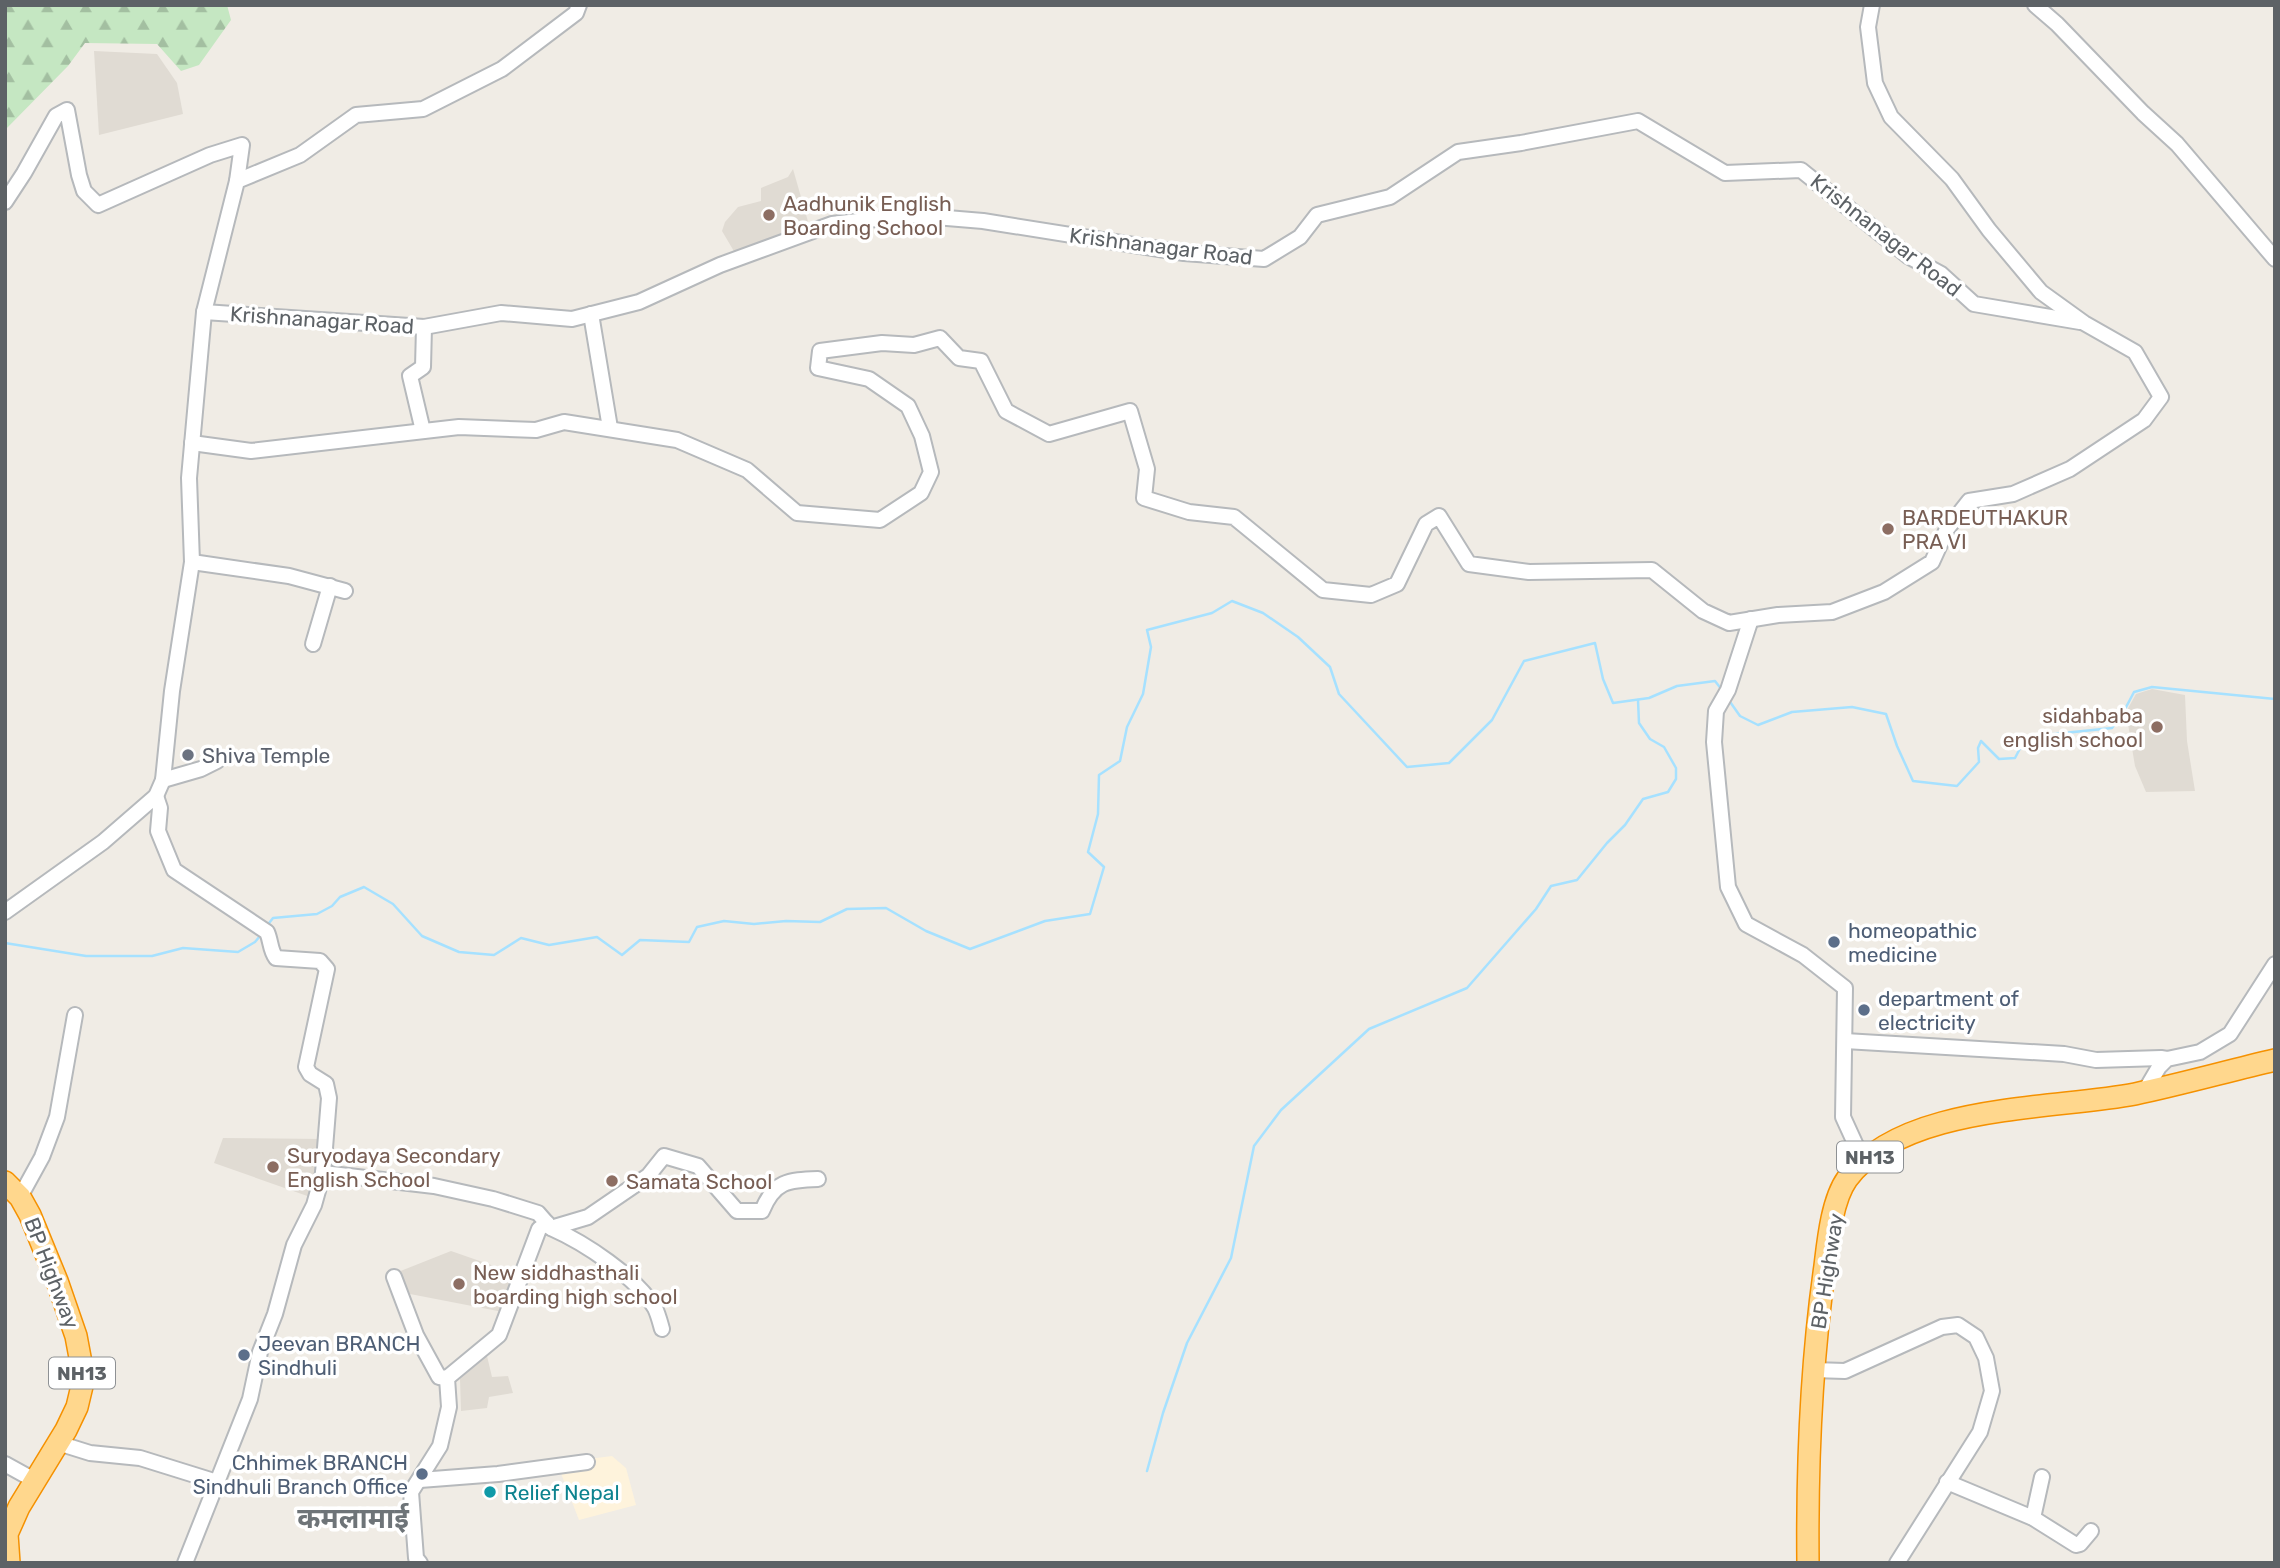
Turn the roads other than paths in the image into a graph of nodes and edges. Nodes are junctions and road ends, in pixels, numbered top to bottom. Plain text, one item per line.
1 (579, 5) edge
2 (1872, 5) edge
3 (2035, 5) edge
4 (237, 181) junction
5 (5, 202) edge
6 (2275, 259) edge
7 (204, 312) junction
8 (591, 314) junction
9 (2084, 323) junction
10 (424, 327) junction
11 (610, 428) junction
12 (423, 431) junction
13 (192, 443) junction
14 (192, 562) junction
15 (330, 586) junction
16 (345, 591) dead end
17 (1751, 619) junction
18 (313, 644) dead end
19 (217, 761) dead end
20 (163, 780) junction
21 (156, 796) junction
22 (5, 912) edge
23 (2275, 964) edge
24 (75, 1015) dead end
25 (1845, 1041) junction
26 (2167, 1059) junction
27 (2275, 1060) edge
28 (2147, 1091) junction
29 (1864, 1163) junction
30 (323, 1173) junction
31 (818, 1179) dead end
32 (12, 1189) edge
33 (549, 1225) junction
34 (394, 1277) dead end
35 (662, 1329) dead end
36 (1813, 1370) junction
37 (447, 1378) junction
38 (58, 1443) junction
39 (587, 1462) dead end
40 (5, 1464) edge
41 (2042, 1477) dead end
42 (34, 1480) junction
43 (419, 1480) junction
44 (217, 1482) junction
45 (1947, 1482) junction
46 (2033, 1518) junction
47 (2091, 1531) dead end
48 (9, 1563) edge
49 (185, 1563) edge
50 (420, 1563) edge
51 (1808, 1563) edge
52 (1897, 1563) edge

1 - 4 street
2 - 9 street
3 - 6 street
4 - 5 street
4 - 7 street
7 - 10 street, Krishnanagar Road
7 - 13 street
8 - 9 street, Krishnanagar Road
8 - 10 street, Krishnanagar Road
8 - 11 street
9 - 17 street
10 - 12 street
11 - 12 street
11 - 17 street
12 - 13 street
13 - 14 street
14 - 15 street
14 - 20 street
15 - 16 street
15 - 18 street
17 - 25 street
19 - 20 street
20 - 21 street
21 - 22 street
21 - 30 street
23 - 26 street
24 - 32 street
25 - 26 street
25 - 29 street
26 - 28 street
27 - 28 highway, BP Highway / NH13
28 - 29 highway, BP Highway / NH13
29 - 36 highway, BP Highway / NH13
30 - 33 street
30 - 44 street
31 - 33 street
32 - 38 highway, BP Highway / NH13
33 - 35 street
33 - 37 street
34 - 37 street
36 - 45 street
36 - 51 highway, BP Highway / NH13
37 - 43 street
38 - 42 highway, BP Highway / NH13
38 - 44 street
39 - 43 street
40 - 42 street
41 - 46 street
42 - 48 highway, BP Highway / NH13
43 - 50 street
44 - 49 street
45 - 46 street
45 - 52 street
46 - 47 street

